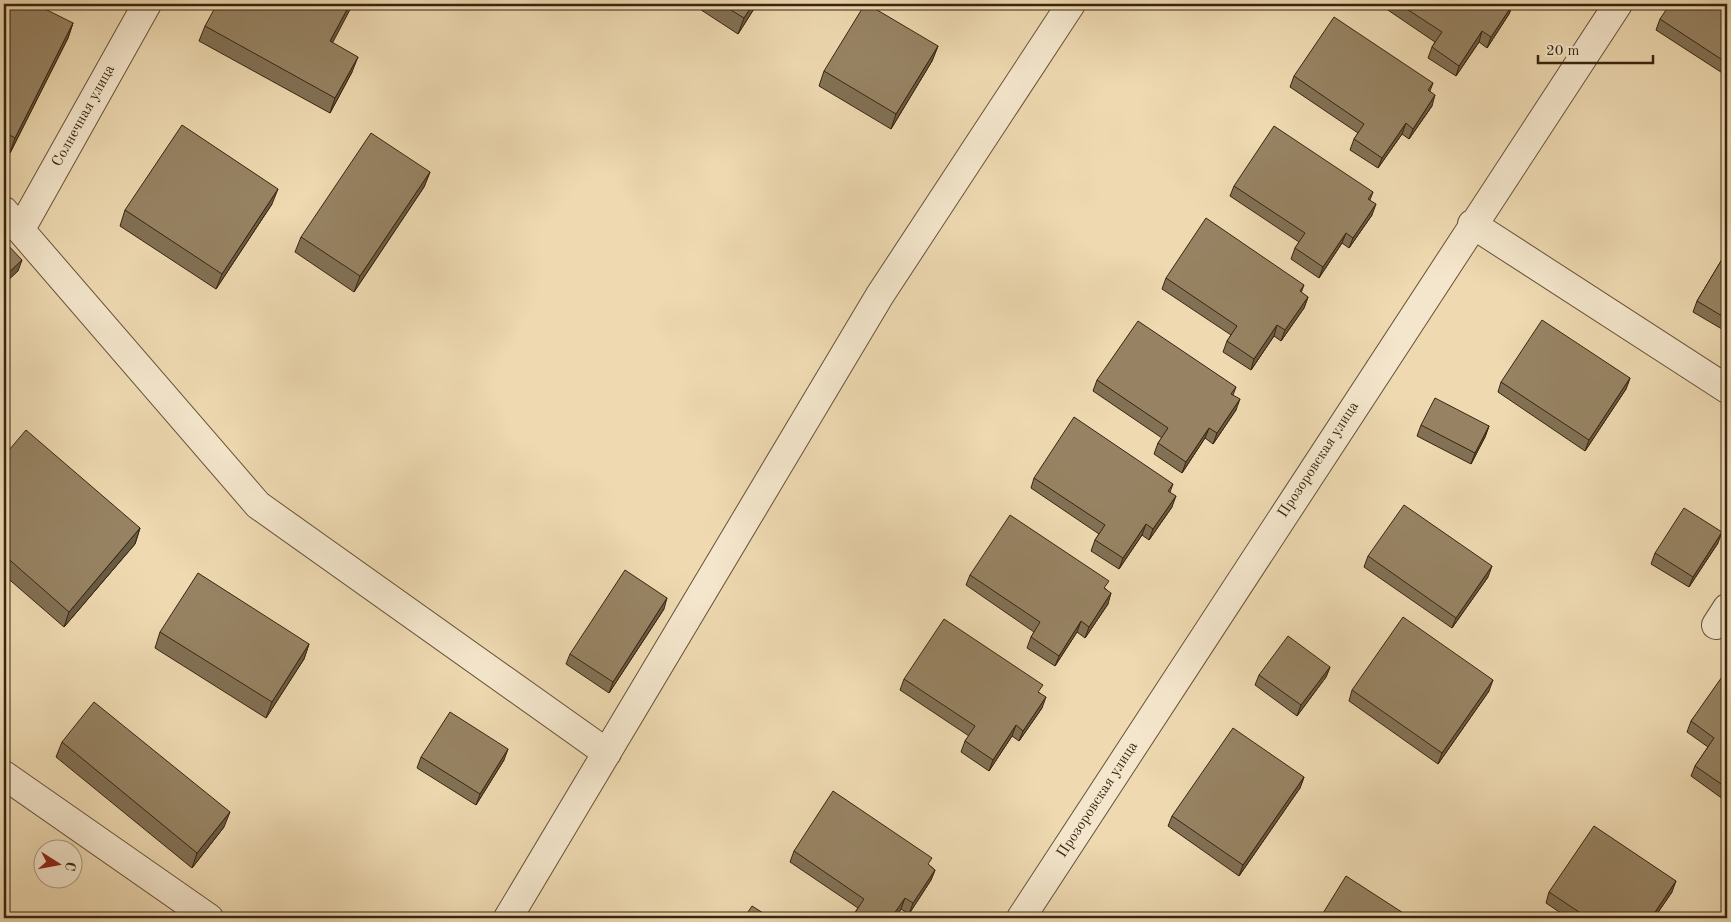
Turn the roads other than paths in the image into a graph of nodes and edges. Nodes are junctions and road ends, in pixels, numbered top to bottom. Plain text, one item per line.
1 (147, 4) edge
2 (1071, 4) edge
3 (1618, 4) edge
4 (12, 220) edge
5 (1472, 224) junction
6 (1727, 389) edge
7 (607, 754) junction
8 (4, 775) edge
9 (209, 918) edge
10 (508, 918) edge
11 (1022, 918) edge

1 - 4 street, Солнечная улица
2 - 7 street
3 - 5 street, Прозоровская улица
4 - 7 street
5 - 6 street
5 - 11 street, Прозоровская улица
7 - 10 street
8 - 9 street

